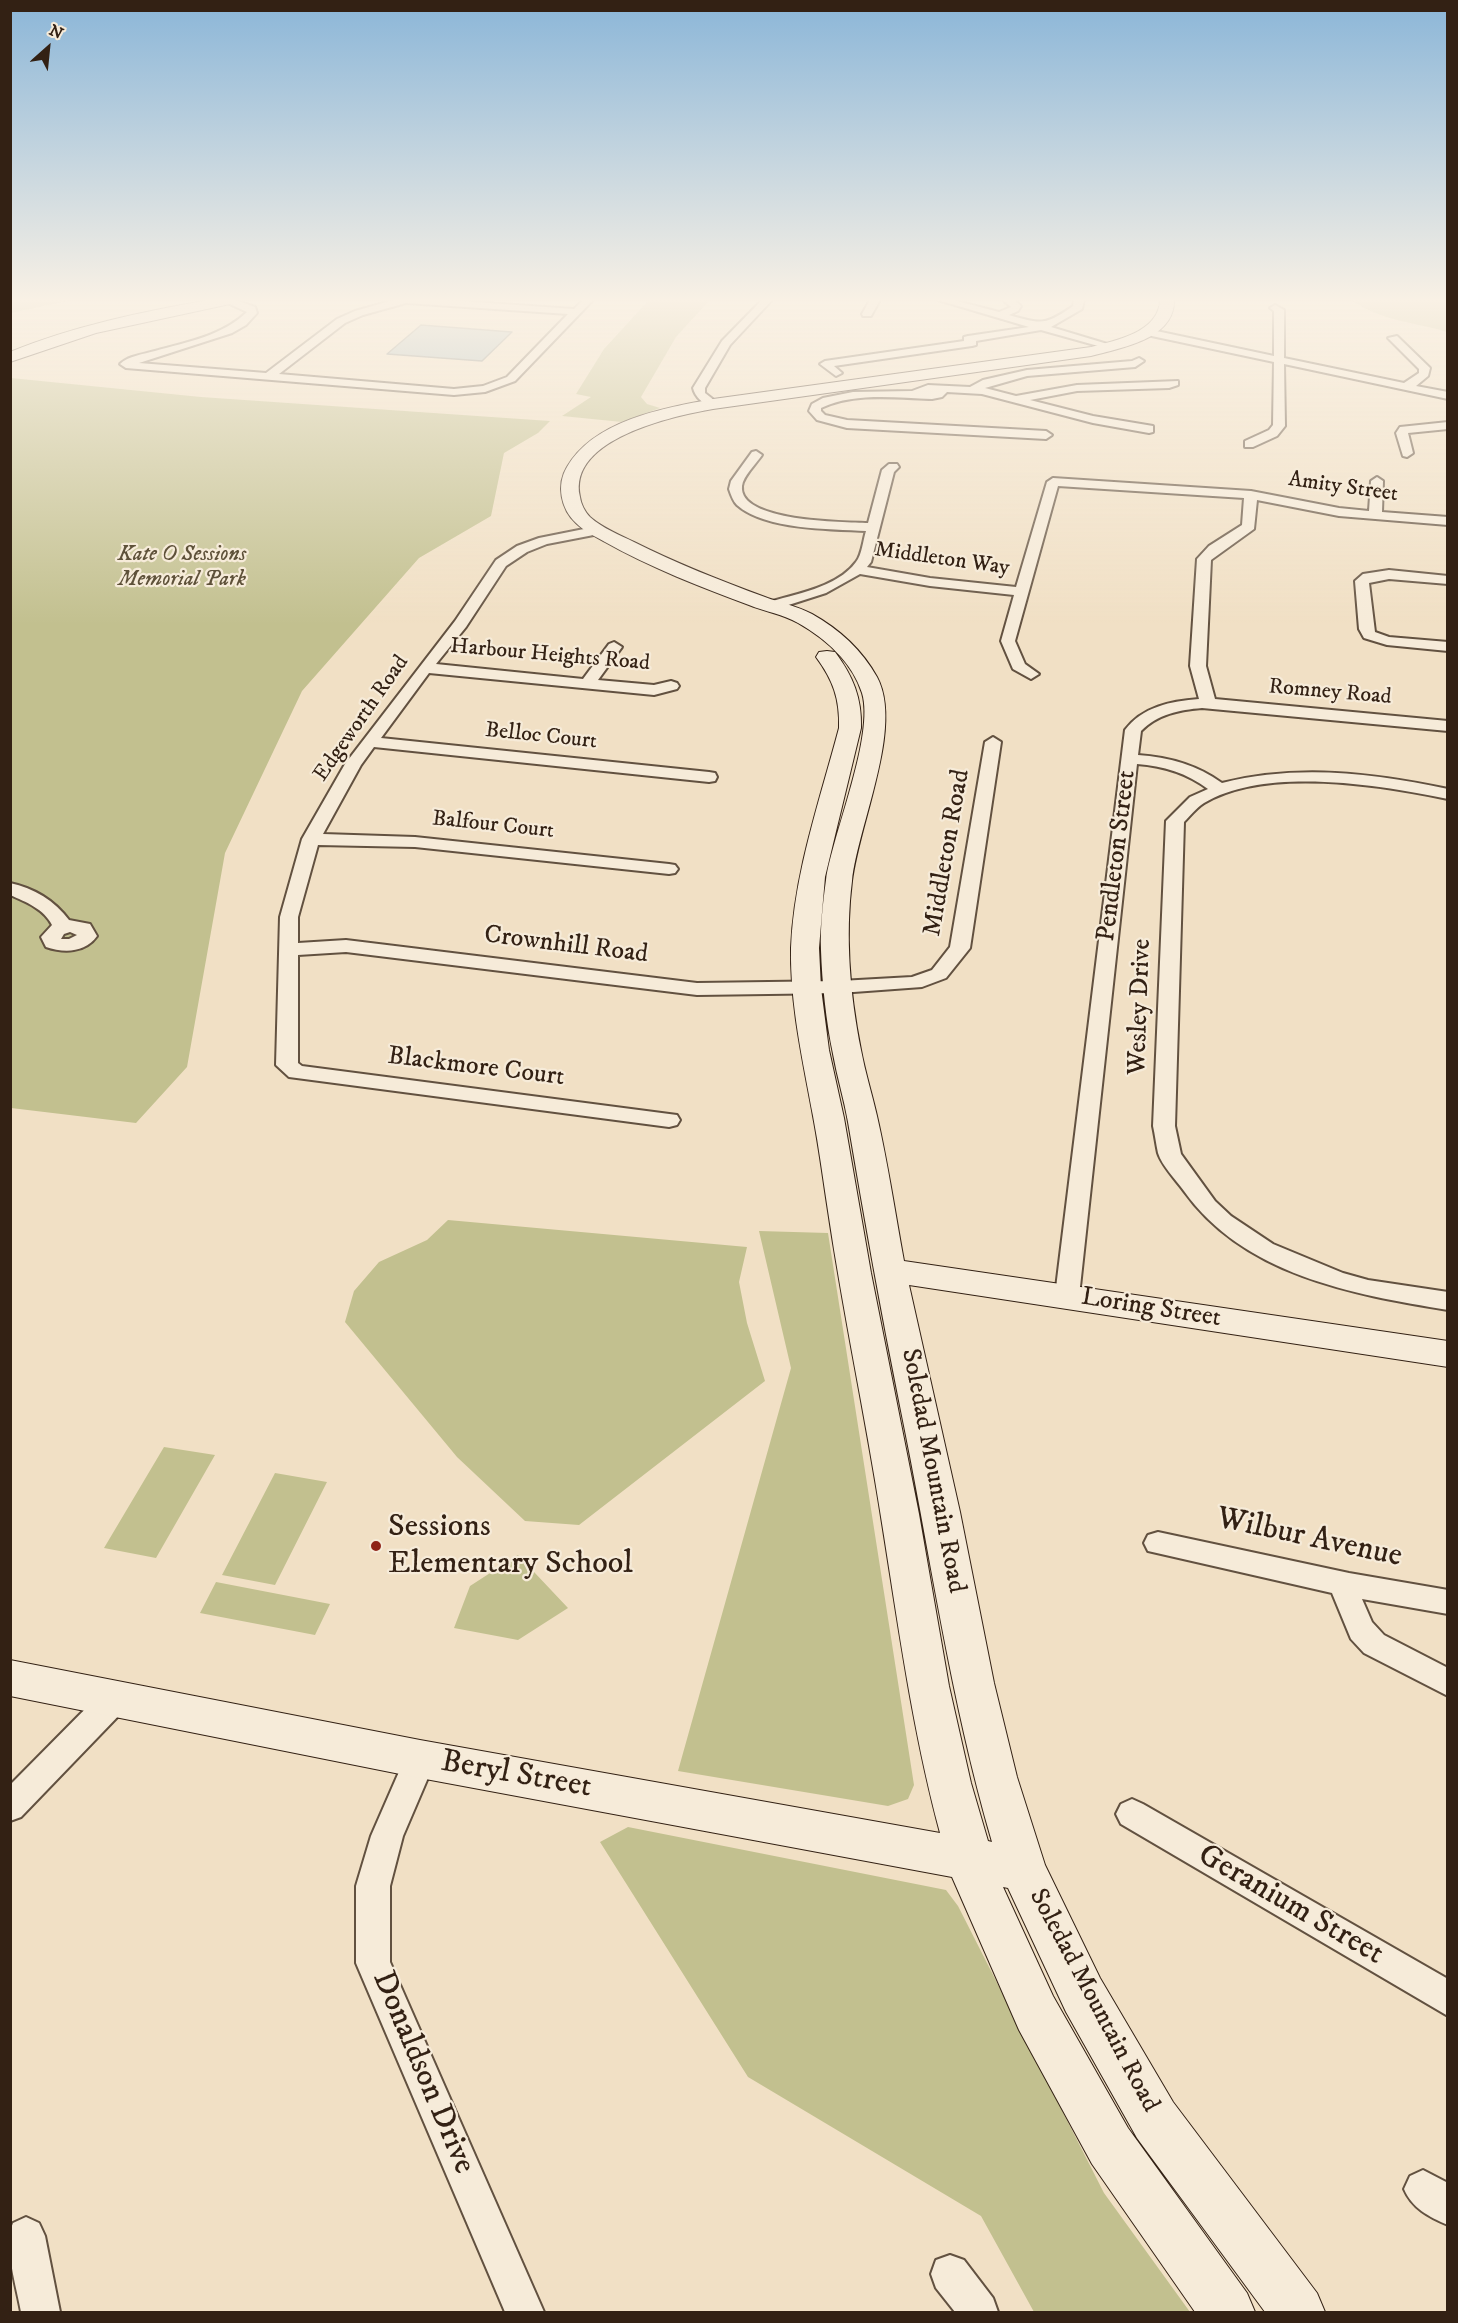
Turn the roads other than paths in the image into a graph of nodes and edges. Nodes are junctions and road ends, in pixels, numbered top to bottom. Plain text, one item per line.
1 (688, 408) edge
2 (700, 408) edge
3 (816, 408) edge
4 (1052, 408) edge
5 (1279, 408) edge
6 (1448, 425) edge
7 (1149, 429) dead end
8 (1046, 435) dead end
9 (1249, 444) dead end
10 (1407, 453) dead end
11 (756, 455) dead end
12 (893, 467) dead end
13 (1377, 481) dead end
14 (1251, 495) junction
15 (1376, 516) junction
16 (1448, 521) edge
17 (872, 527) junction
18 (599, 530) junction
19 (858, 570) junction
20 (1448, 580) edge
21 (1021, 592) junction
22 (771, 606) junction
23 (614, 647) dead end
24 (1448, 647) edge
25 (425, 668) junction
26 (1031, 674) dead end
27 (588, 683) junction
28 (671, 686) dead end
29 (1208, 704) junction
30 (1448, 726) edge
31 (369, 742) junction
32 (993, 742) dead end
33 (1129, 759) junction
34 (709, 777) dead end
35 (1218, 788) junction
36 (1448, 794) edge
37 (311, 839) junction
38 (669, 869) dead end
39 (10, 888) edge
40 (63, 928) dead end
41 (287, 950) junction
42 (823, 988) junction
43 (286, 1057) joint
44 (669, 1120) dead end
45 (872, 1271) junction
46 (1067, 1296) junction
47 (1448, 1301) edge
48 (1448, 1354) edge
49 (1158, 1543) dead end
50 (1349, 1585) junction
51 (1448, 1602) edge
52 (10, 1678) edge
53 (1448, 1683) edge
54 (115, 1699) junction
55 (420, 1759) junction
56 (10, 1807) edge
57 (1132, 1814) dead end
58 (970, 1860) junction
59 (1023, 1869) junction
60 (1448, 1999) edge
61 (26, 2236) dead end
62 (950, 2274) dead end
63 (40, 2313) edge
64 (525, 2313) edge
65 (979, 2313) edge
66 (1228, 2313) edge
67 (1298, 2313) edge

1 - 18 main road, Soledad Mountain Road
2 - 18 main road
3 - 8 street
4 - 7 street
5 - 9 street
6 - 10 street
11 - 17 street
12 - 17 street
13 - 15 street
14 - 15 street, Amity Street
14 - 21 street, Amity Street
14 - 29 street
15 - 16 street, Amity Street
17 - 19 street
18 - 22 main road, Soledad Mountain Road
18 - 25 street, Edgeworth Road
19 - 21 street, Middleton Way
19 - 22 street
20 - 24 street
21 - 26 street
22 - 42 main road, Soledad Mountain Road
22 - 42 main road, Soledad Mountain Road
23 - 27 street
25 - 27 street, Harbour Heights Road
25 - 31 street, Edgeworth Road
27 - 28 street, Harbour Heights Road
29 - 30 street, Romney Road
29 - 33 street, Pendleton Street
31 - 34 street, Belloc Court
31 - 37 street, Edgeworth Road
32 - 42 street, Middleton Road
33 - 35 street
33 - 46 street, Pendleton Street
35 - 36 street, Wesley Drive
35 - 47 street, Wesley Drive
37 - 38 street, Balfour Court
37 - 41 street, Edgeworth Road
39 - 40 street
41 - 42 street, Crownhill Road
41 - 43 street, Edgeworth Road
42 - 45 main road, Soledad Mountain Road
43 - 44 street, Blackmore Court
45 - 46 main road, Loring Street
45 - 58 main road, Soledad Mountain Road
45 - 59 main road, Soledad Mountain Road
46 - 48 main road, Loring Street
49 - 50 street, Wilbur Avenue
50 - 51 street, Wilbur Avenue
50 - 53 street
52 - 54 main road, Beryl Street
54 - 55 main road, Beryl Street
54 - 56 street
55 - 58 main road, Beryl Street
55 - 64 street, Donaldson Drive
57 - 60 street, Geranium Street
58 - 59 main road, Beryl Street
58 - 66 main road, Soledad Mountain Road
59 - 67 main road, Soledad Mountain Road
61 - 63 street
62 - 65 street

